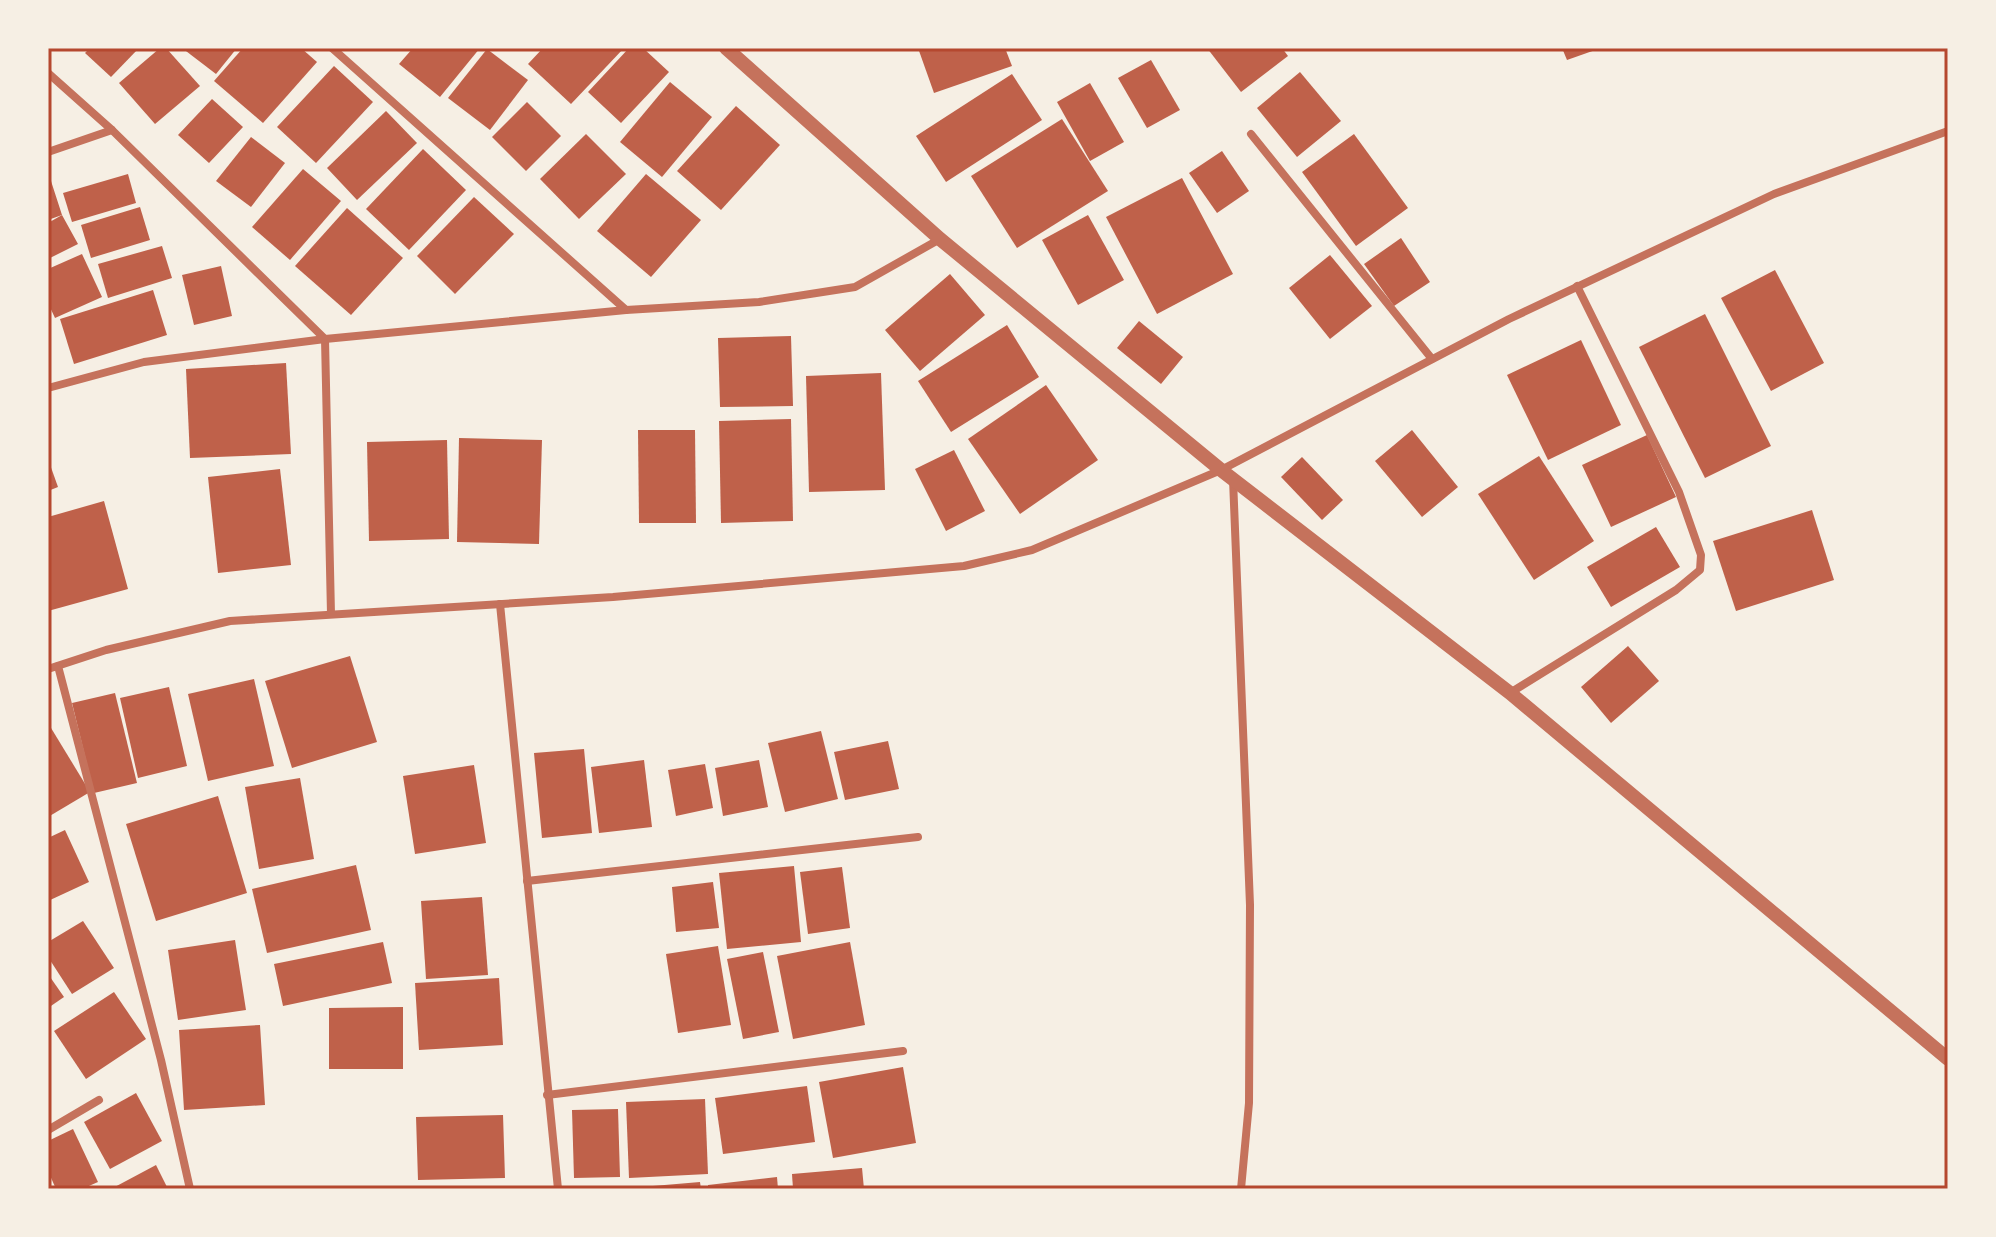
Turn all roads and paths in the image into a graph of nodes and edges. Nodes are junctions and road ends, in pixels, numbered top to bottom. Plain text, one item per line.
1 (332, 48) edge
2 (726, 48) edge
3 (48, 73) edge
4 (112, 130) junction
5 (1948, 131) edge
6 (1251, 134) dead end
7 (48, 152) edge
8 (940, 239) junction
9 (1577, 286) junction
10 (626, 310) junction
11 (325, 339) junction
12 (1432, 359) junction
13 (48, 388) edge
14 (1227, 474) junction
15 (500, 604) junction
16 (331, 614) junction
17 (53, 668) edge
18 (1510, 693) junction
19 (918, 837) dead end
20 (527, 881) junction
21 (903, 1051) dead end
22 (1948, 1059) edge
23 (547, 1095) junction
24 (99, 1100) dead end
25 (48, 1130) edge
26 (190, 1189) edge
27 (558, 1189) edge
28 (1241, 1189) edge

1 - 10 street
2 - 8 street
3 - 4 street
4 - 7 street
4 - 11 street
5 - 9 street
6 - 12 street
8 - 10 street
8 - 14 street
9 - 12 street
9 - 18 street
10 - 11 street
11 - 13 street
11 - 16 street
12 - 14 street
14 - 15 street
14 - 18 street
14 - 28 street
15 - 16 street
15 - 20 street
16 - 17 street
17 - 26 street
18 - 22 street
19 - 20 street
20 - 23 street
21 - 23 street
23 - 27 street
24 - 25 street

